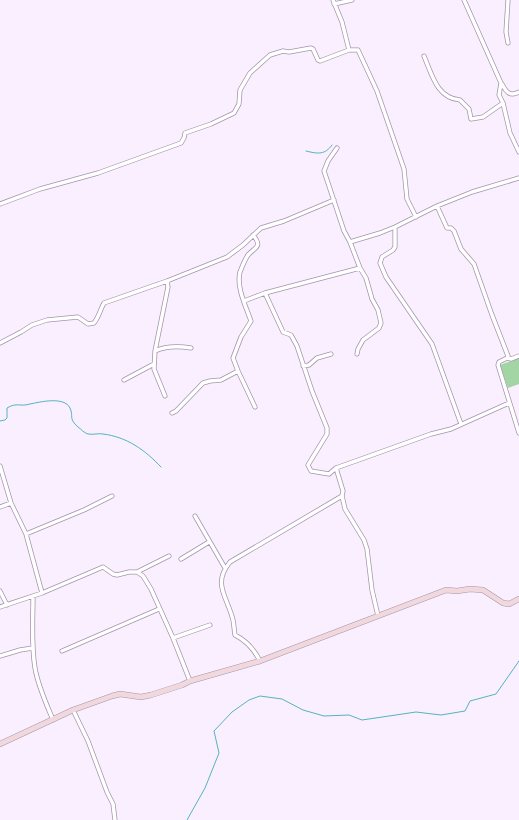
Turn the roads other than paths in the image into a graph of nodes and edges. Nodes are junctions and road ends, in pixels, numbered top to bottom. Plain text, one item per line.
1 (352, 0) edge
2 (464, 0) edge
3 (508, 0) edge
4 (333, 2) edge
5 (508, 43) dead end
6 (349, 50) junction
7 (424, 56) dead end
8 (501, 83) junction
9 (519, 92) edge
10 (503, 103) junction
11 (337, 148) dead end
12 (519, 152) edge
13 (519, 178) edge
14 (334, 200) junction
15 (0, 204) edge
16 (437, 206) junction
17 (416, 217) junction
18 (395, 227) junction
19 (253, 236) junction
20 (350, 242) junction
21 (360, 268) junction
22 (167, 281) junction
23 (265, 293) junction
24 (244, 301) junction
25 (0, 343) edge
26 (191, 348) dead end
27 (155, 351) junction
28 (331, 354) dead end
29 (357, 354) dead end
30 (519, 356) edge
31 (507, 358) junction
32 (154, 364) junction
33 (304, 366) junction
34 (238, 371) junction
35 (124, 380) dead end
36 (165, 396) dead end
37 (509, 403) junction
38 (255, 407) dead end
39 (172, 413) dead end
40 (461, 424) junction
41 (519, 432) edge
42 (0, 466) edge
43 (336, 468) junction
44 (112, 496) dead end
45 (342, 496) junction
46 (11, 503) junction
47 (0, 507) edge
48 (195, 516) dead end
49 (26, 534) junction
50 (209, 542) junction
51 (169, 556) dead end
52 (181, 559) dead end
53 (225, 568) junction
54 (137, 572) junction
55 (0, 591) edge
56 (42, 593) junction
57 (33, 596) junction
58 (519, 599) edge
59 (7, 605) junction
60 (0, 607) edge
61 (159, 609) junction
62 (378, 616) junction
63 (210, 625) dead end
64 (173, 638) junction
65 (33, 648) junction
66 (62, 651) dead end
67 (0, 656) edge
68 (260, 661) junction
69 (190, 681) junction
70 (73, 710) junction
71 (53, 720) junction
72 (0, 744) edge
73 (115, 820) edge

1 - 4 street
2 - 8 street
3 - 5 street
4 - 6 street
6 - 15 street
6 - 17 street
7 - 10 street
8 - 9 street
8 - 10 street
10 - 12 street
11 - 14 street
13 - 16 street
14 - 19 street
14 - 20 street
16 - 17 street
16 - 31 street
17 - 18 street
18 - 20 street
18 - 40 street
19 - 22 street
19 - 24 street
20 - 21 street
21 - 23 street
21 - 29 street
22 - 25 street
22 - 27 street
23 - 24 street
23 - 33 street
24 - 34 street
26 - 27 street
27 - 32 street
28 - 33 street
30 - 31 street
31 - 37 street
32 - 35 street
32 - 36 street
33 - 43 street
34 - 38 street
34 - 39 street
37 - 40 street
37 - 41 street
40 - 43 street
42 - 46 street
43 - 45 street
44 - 49 street
45 - 53 street
45 - 62 street
46 - 47 street
46 - 49 street
48 - 50 street
49 - 56 street
50 - 52 street
50 - 53 street
51 - 54 street
53 - 68 street
54 - 56 street
54 - 61 street
55 - 59 street
56 - 57 street
57 - 59 street
57 - 65 street
58 - 62 street
59 - 60 street
61 - 64 street
61 - 66 street
62 - 68 street
63 - 64 street
64 - 69 street
65 - 67 street
65 - 71 street
68 - 69 street
69 - 70 street
70 - 71 street
70 - 73 street
71 - 72 street

